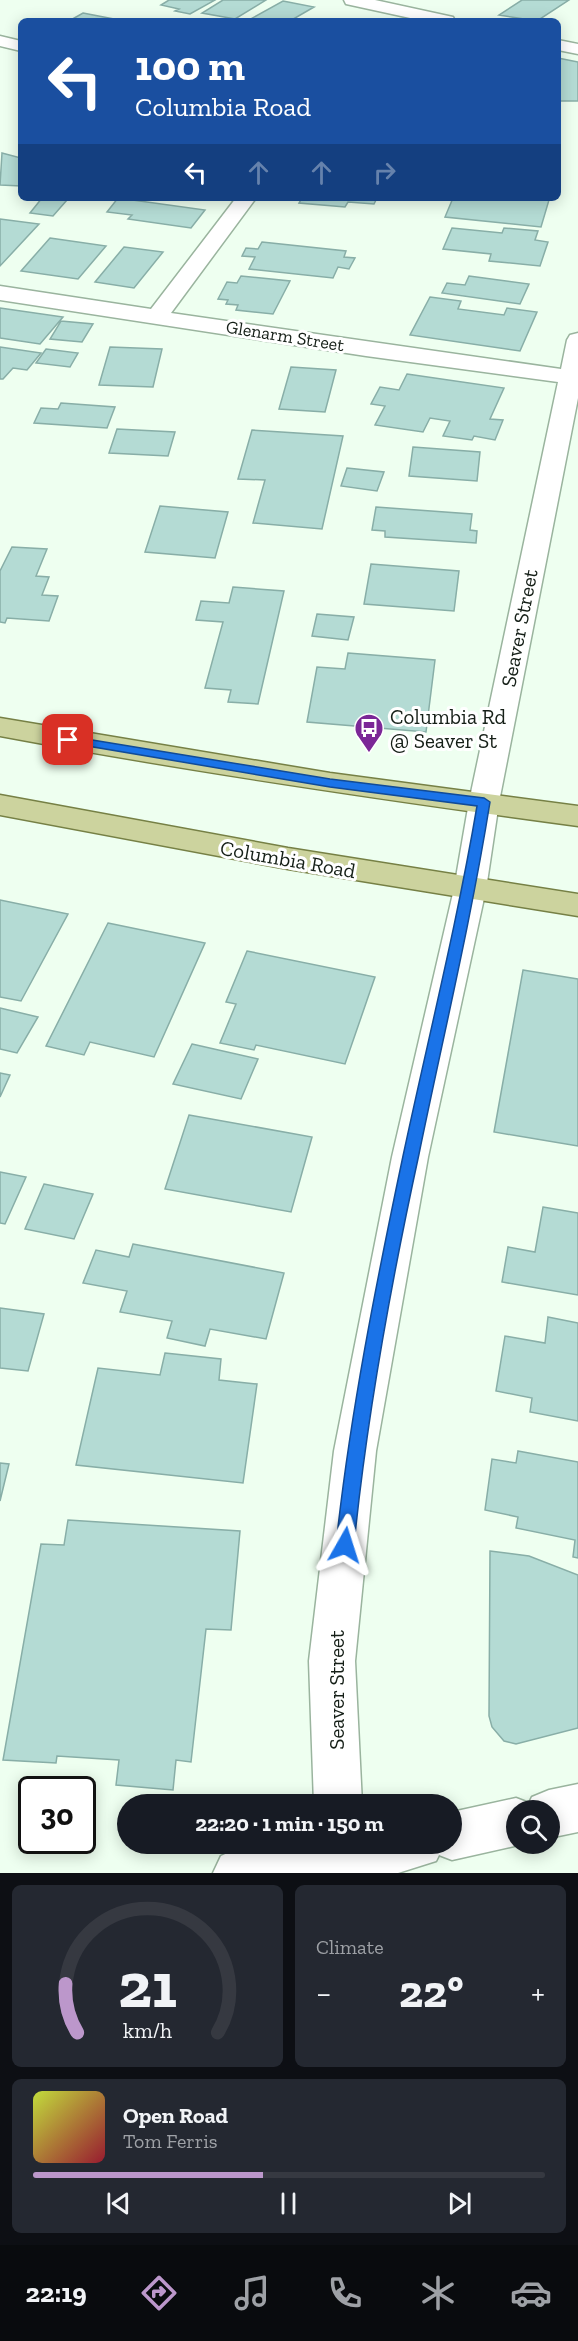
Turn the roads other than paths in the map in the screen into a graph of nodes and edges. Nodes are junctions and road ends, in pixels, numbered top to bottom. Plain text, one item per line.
1 (352, 0) edge
2 (386, 15) edge
3 (416, 18) edge
4 (0, 41) edge
5 (18, 45) edge
6 (561, 46) edge
7 (578, 49) edge
8 (244, 201) edge
9 (0, 293) edge
10 (156, 316) junction
11 (578, 340) edge
12 (570, 376) junction
13 (0, 727) edge
14 (484, 802) junction
15 (0, 805) edge
16 (578, 816) edge
17 (470, 889) junction
18 (578, 904) edge
19 (338, 1794) edge
20 (578, 1808) edge
21 (560, 1812) edge
22 (506, 1824) edge
23 (462, 1834) edge
24 (366, 1854) edge
25 (340, 1859) edge
26 (238, 1873) edge

1 - 2 street
2 - 3 street
4 - 5 street
6 - 7 street
8 - 10 street
9 - 10 street, Glenarm Street
10 - 12 street, Glenarm Street
11 - 12 street, Seaver Street
12 - 14 street, Seaver Street
13 - 14 main road
14 - 16 main road
14 - 17 street, Seaver Street
15 - 17 main road, Columbia Road
17 - 18 main road, Columbia Road
17 - 19 street, Seaver Street
20 - 21 street
22 - 23 street
24 - 25 street
25 - 26 street

